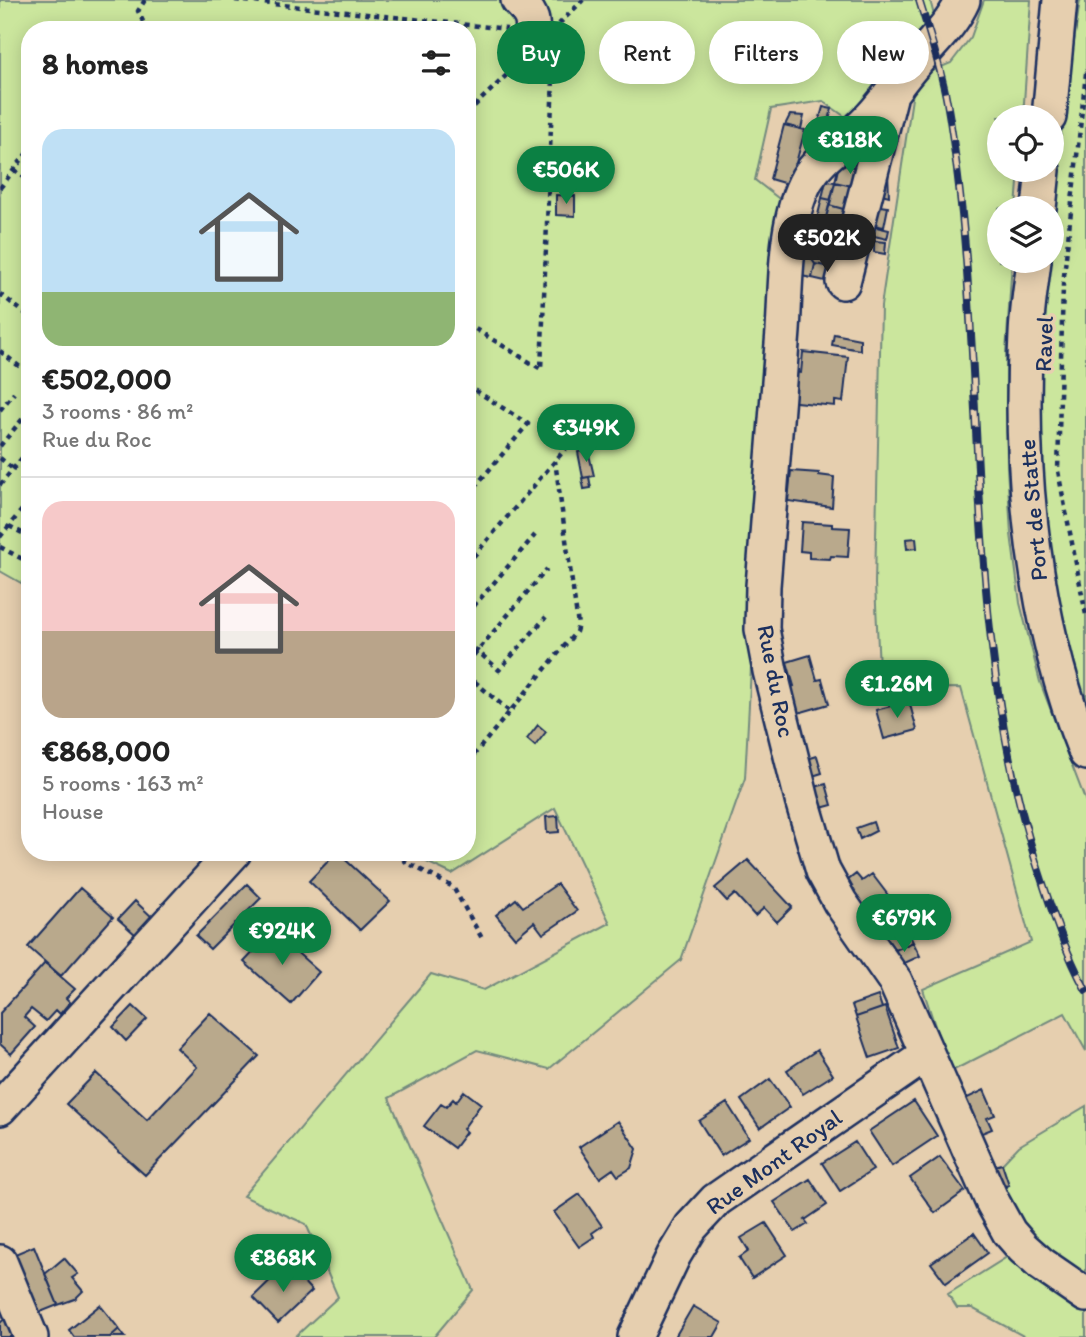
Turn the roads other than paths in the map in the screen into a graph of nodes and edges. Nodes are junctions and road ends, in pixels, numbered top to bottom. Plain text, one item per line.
1 (518, 0) edge
2 (963, 0) edge
3 (1060, 0) edge
4 (533, 21) edge
5 (891, 97) junction
6 (1050, 105) edge
7 (1033, 273) edge
8 (843, 282) dead end
9 (1086, 753) edge
10 (226, 861) edge
11 (927, 1054) junction
12 (0, 1108) edge
13 (0, 1262) edge
14 (1086, 1296) edge
15 (32, 1337) edge
16 (635, 1337) edge

1 - 4 street
2 - 5 street, Rue du Roc
3 - 6 street
5 - 8 street
5 - 11 street, Rue du Roc
7 - 9 street, Port de Statte
10 - 12 street
11 - 14 street, Rue du Roc
11 - 16 street, Rue Mont Royal
13 - 15 street

